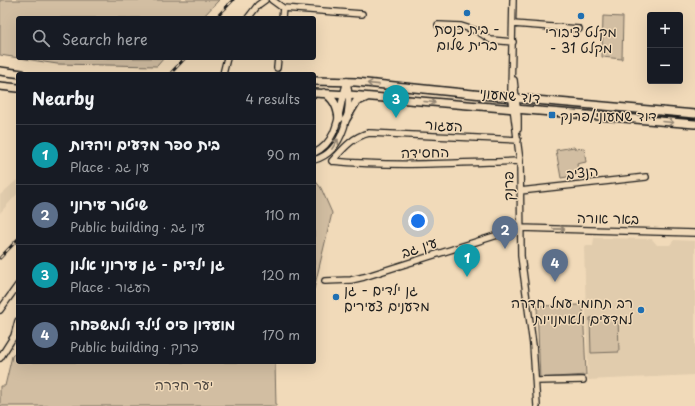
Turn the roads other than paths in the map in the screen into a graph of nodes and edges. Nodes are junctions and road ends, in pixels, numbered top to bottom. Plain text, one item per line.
1 (265, 0) edge
2 (272, 0) edge
3 (513, 0) edge
4 (283, 8) junction
5 (362, 14) dead end
6 (249, 16) edge
7 (282, 16) edge
8 (513, 24) junction
9 (438, 25) dead end
10 (580, 29) dead end
11 (512, 42) junction
12 (227, 60) edge
13 (278, 60) edge
14 (277, 68) dead end
15 (0, 71) edge
16 (224, 72) edge
17 (16, 73) edge
18 (316, 81) edge
19 (347, 81) junction
20 (0, 86) edge
21 (16, 88) edge
22 (316, 93) edge
23 (323, 93) junction
24 (346, 94) junction
25 (369, 96) junction
26 (514, 99) junction
27 (515, 109) junction
28 (695, 114) edge
29 (343, 119) junction
30 (695, 124) edge
31 (518, 140) junction
32 (316, 152) edge
33 (316, 160) edge
34 (520, 161) junction
35 (332, 162) joint
36 (646, 177) dead end
37 (520, 191) junction
38 (520, 228) junction
39 (695, 233) edge
40 (325, 281) dead end
41 (16, 288) edge
42 (0, 310) edge
43 (16, 328) edge
44 (0, 358) edge
45 (583, 380) dead end
46 (536, 381) junction
47 (537, 406) edge

1 - 6 street
2 - 4 street
3 - 8 street, פרנק
4 - 5 street
4 - 7 street
8 - 10 street
8 - 11 street, פרנק
9 - 11 street
11 - 26 street, פרנק
12 - 16 street
13 - 14 street
15 - 17 main road
18 - 19 main road, דוד שמעוני
19 - 24 street
26 -> 19 main road, דוד שמעוני
20 - 21 main road
22 - 23 main road, דוד שמעוני
23 - 24 main road, דוד שמעוני
23 - 29 main road
24 - 25 main road, דוד שמעוני
24 - 29 street
25 -> 27 main road, דוד שמעוני
25 - 29 main road
26 - 27 street, פרנק
26 - 28 main road, דוד שמעוני
27 -> 30 main road, דוד שמעוני
27 - 31 street, פרנק
29 - 32 street
33 -> 29 street
31 - 34 street, פרנק
31 - 35 street, העגור
34 - 35 street, החסידה
34 - 37 street, פרנק
36 - 37 street, הנציב
37 - 38 street, פרנק
38 -> 39 street, באר אורה
38 - 40 street, עין גב
38 - 46 street, פרנק
41 - 42 street
43 - 44 street
45 - 46 street
46 - 47 street, פרנק

